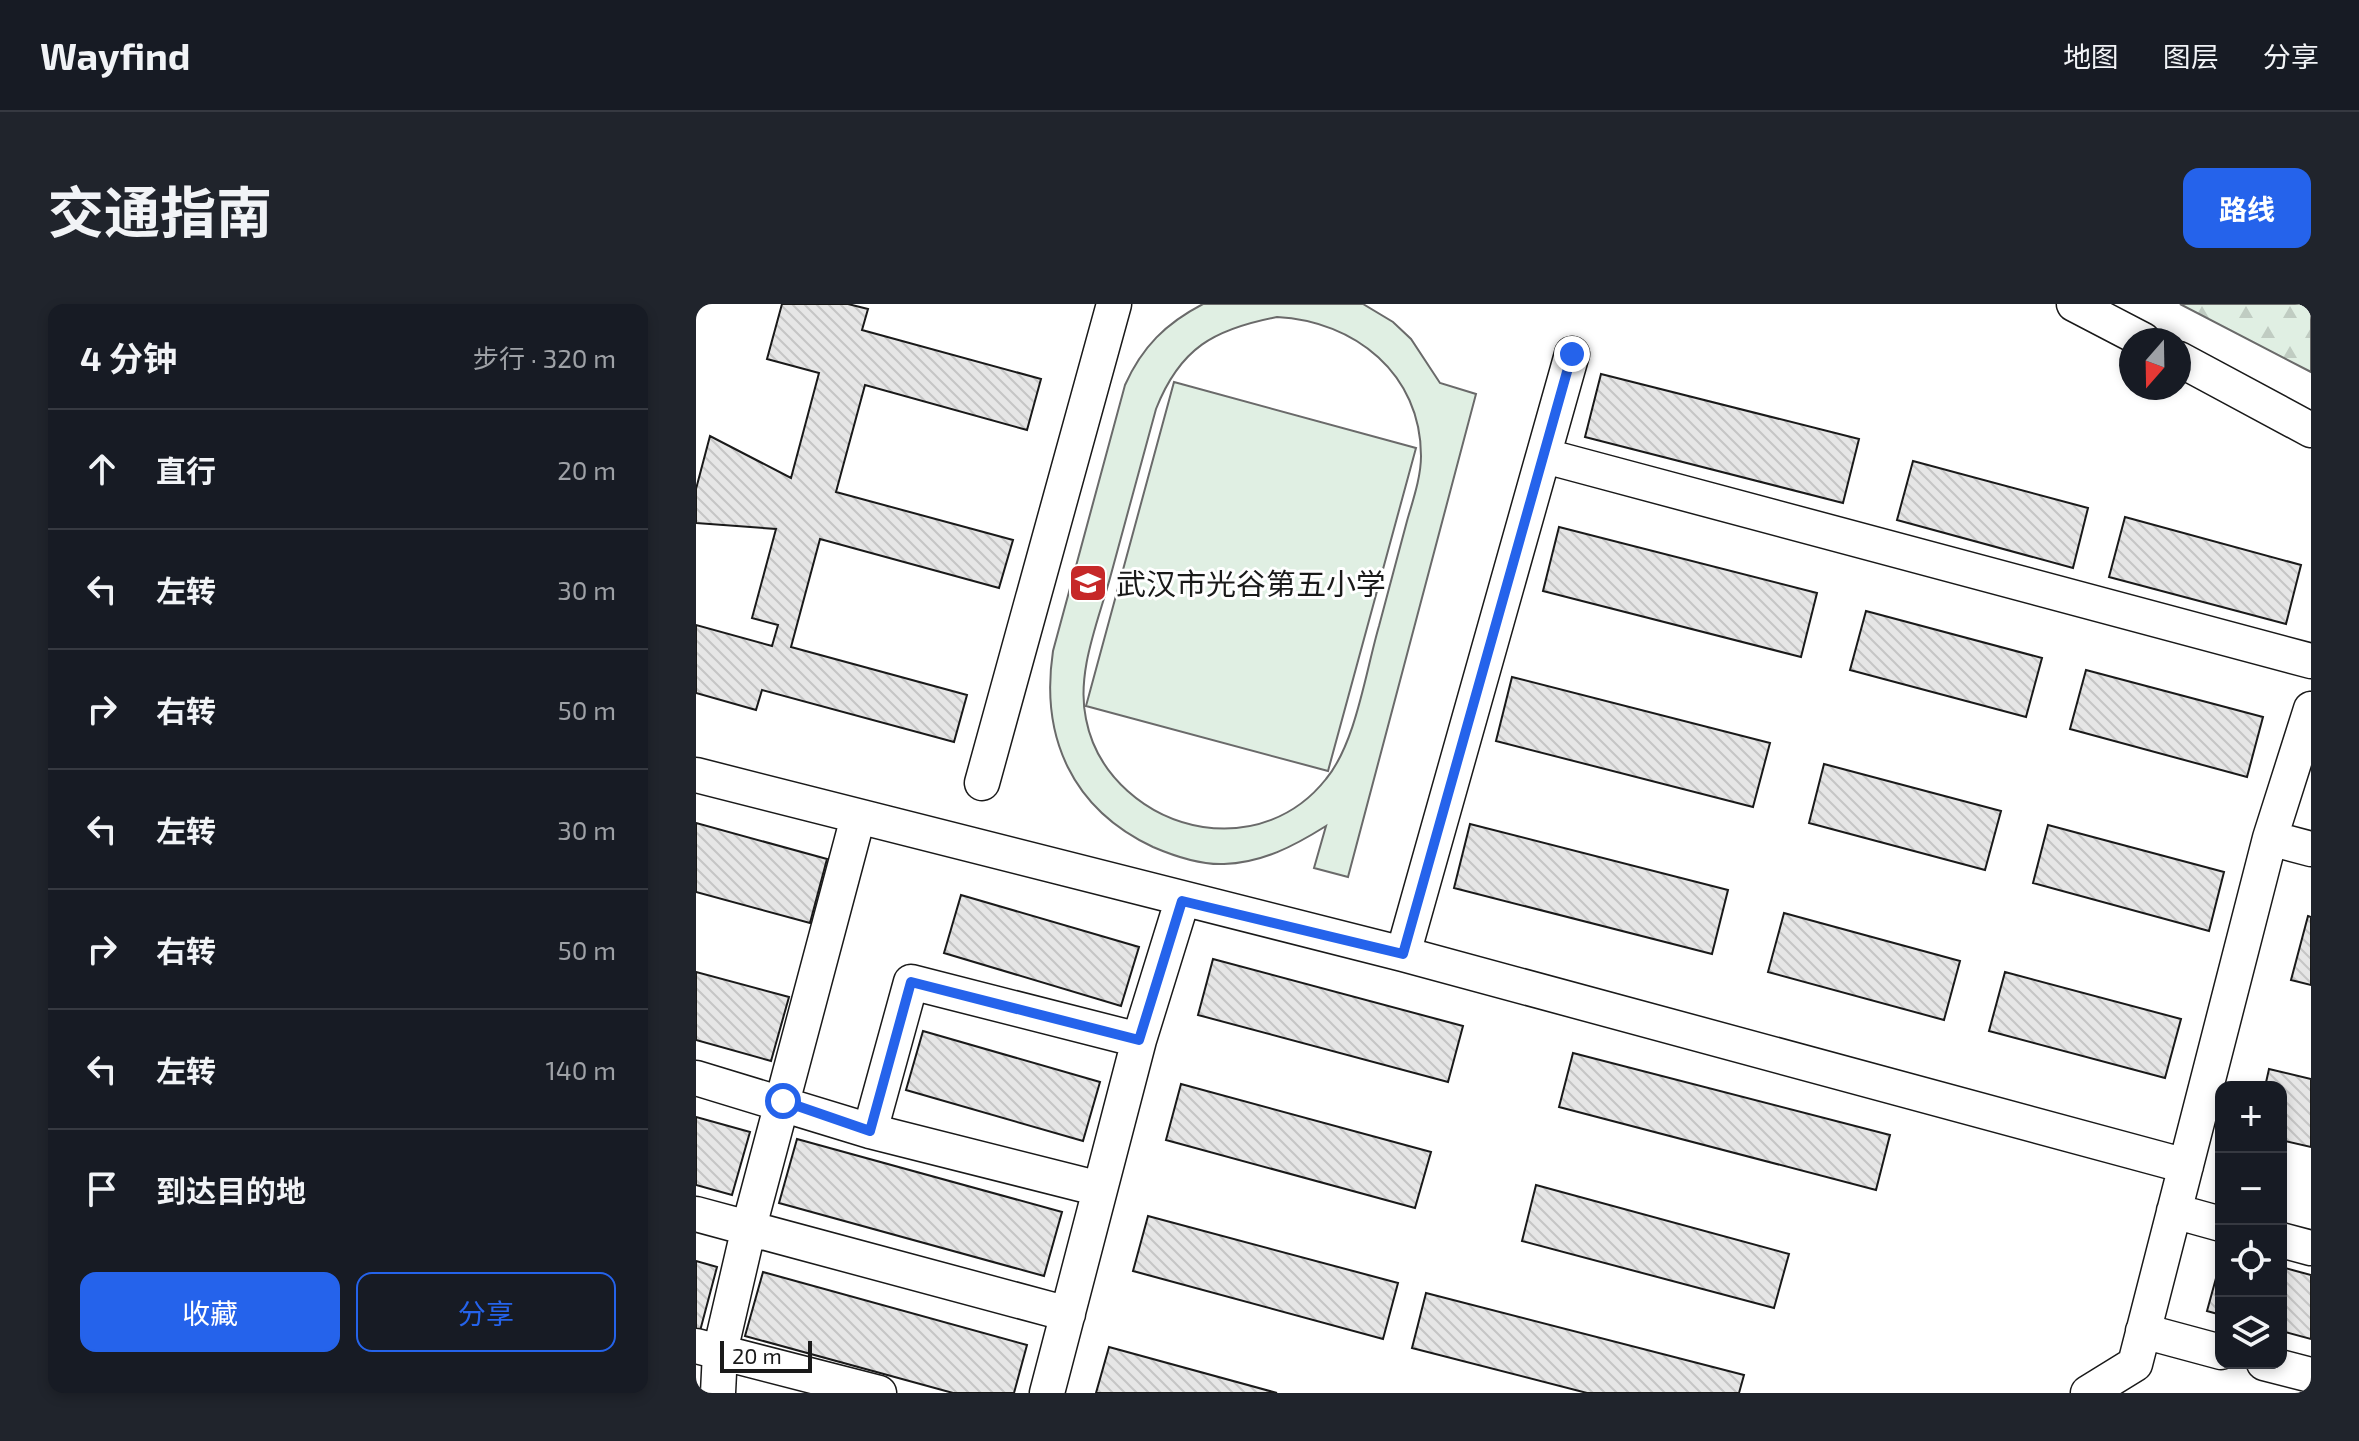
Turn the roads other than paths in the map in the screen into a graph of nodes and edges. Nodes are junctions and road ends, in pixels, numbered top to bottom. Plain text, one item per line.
1 (1114, 304) edge
2 (2074, 304) edge
3 (2120, 328) edge
4 (1572, 354) dead end
5 (2191, 365) edge
6 (2311, 430) edge
7 (1545, 456) junction
8 (2311, 661) edge
9 (2311, 709) edge
10 (696, 775) edge
11 (982, 783) dead end
12 (858, 817) junction
13 (2270, 838) junction
14 (2311, 849) edge
15 (1182, 901) junction
16 (1403, 954) junction
17 (1139, 1040) junction
18 (696, 1078) edge
19 (783, 1101) junction
20 (870, 1131) junction
21 (2186, 1166) junction
22 (1100, 1189) junction
23 (2174, 1211) junction
24 (696, 1214) edge
25 (2215, 1222) edge
26 (749, 1227) junction
27 (2287, 1242) edge
28 (2311, 1248) edge
29 (1068, 1314) junction
30 (2143, 1331) junction
31 (708, 1349) edge
32 (2215, 1350) edge
33 (2287, 1369) edge
34 (2311, 1375) edge
35 (718, 1393) edge
36 (879, 1393) edge
37 (1047, 1393) edge
38 (2088, 1393) edge

1 - 11 street
2 - 3 street
4 - 7 street
5 - 6 street
7 - 8 street
7 - 16 street
9 - 13 street
10 - 12 street
12 - 15 street
12 - 19 street
13 - 14 street
13 - 21 street
15 - 16 street
15 - 17 street
16 - 21 street
17 - 20 street
17 - 22 street
18 - 19 street
19 - 20 street
19 - 26 street
20 - 22 street
21 - 23 street
22 - 29 street
23 - 25 street
23 - 30 street
24 - 26 street
26 - 29 street
26 - 31 street
27 - 28 street
29 - 37 street
30 - 32 street
30 - 38 street
31 - 35 street
31 - 36 street
33 - 34 street

